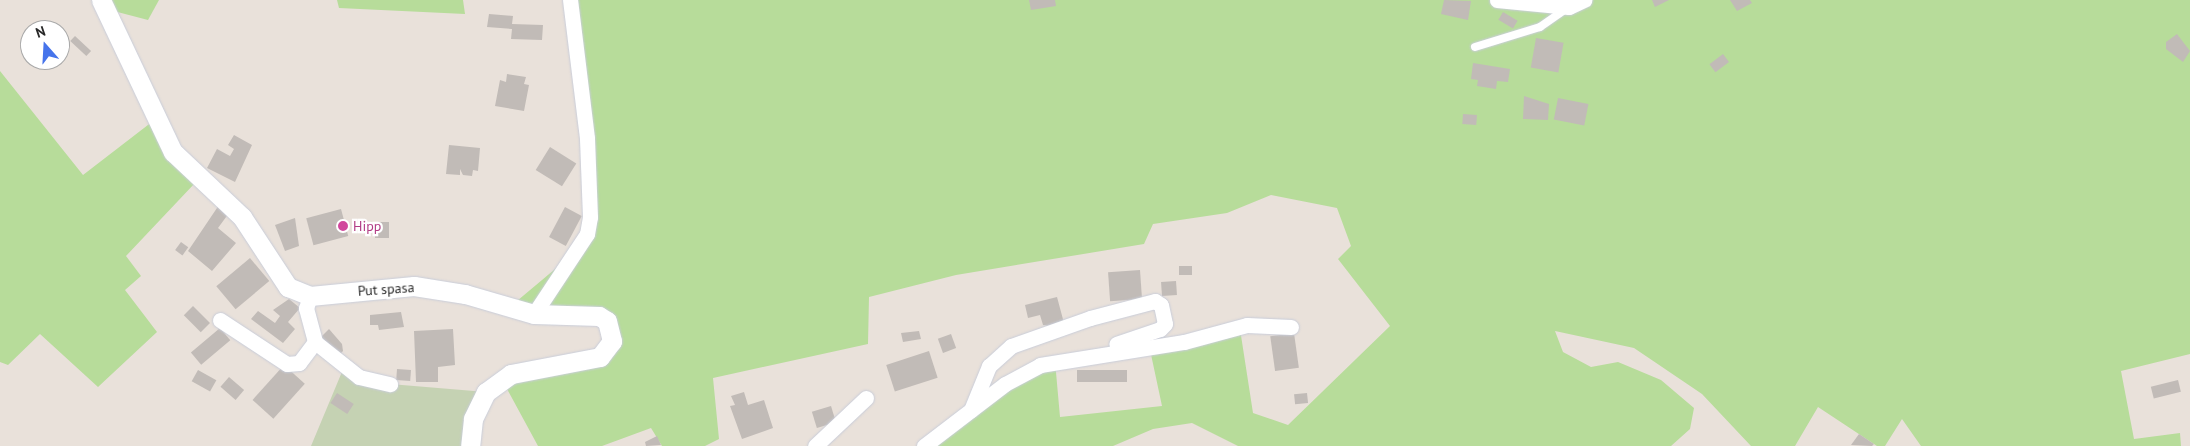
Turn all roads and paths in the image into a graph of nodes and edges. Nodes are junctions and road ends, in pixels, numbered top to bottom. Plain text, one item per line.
1 (101, 0) edge
2 (570, 0) edge
3 (1497, 0) edge
4 (1584, 0) edge
5 (1569, 7) junction
6 (1475, 47) dead end
7 (310, 296) junction
8 (534, 314) junction
9 (220, 320) dead end
10 (1291, 326) dead end
11 (315, 342) junction
12 (1093, 353) junction
13 (390, 384) dead end
14 (866, 398) dead end
15 (971, 410) junction
16 (470, 446) edge
17 (815, 446) edge
18 (924, 446) edge

1 - 7 street
2 - 8 street
3 - 5 street
4 - 5 street
5 - 6 lane
7 - 8 street, Put spasa
7 - 11 street
8 - 16 street, Put spasa
9 - 11 street
10 - 12 street
11 - 13 street
12 - 15 street
12 - 15 street
14 - 17 street
15 - 18 street

